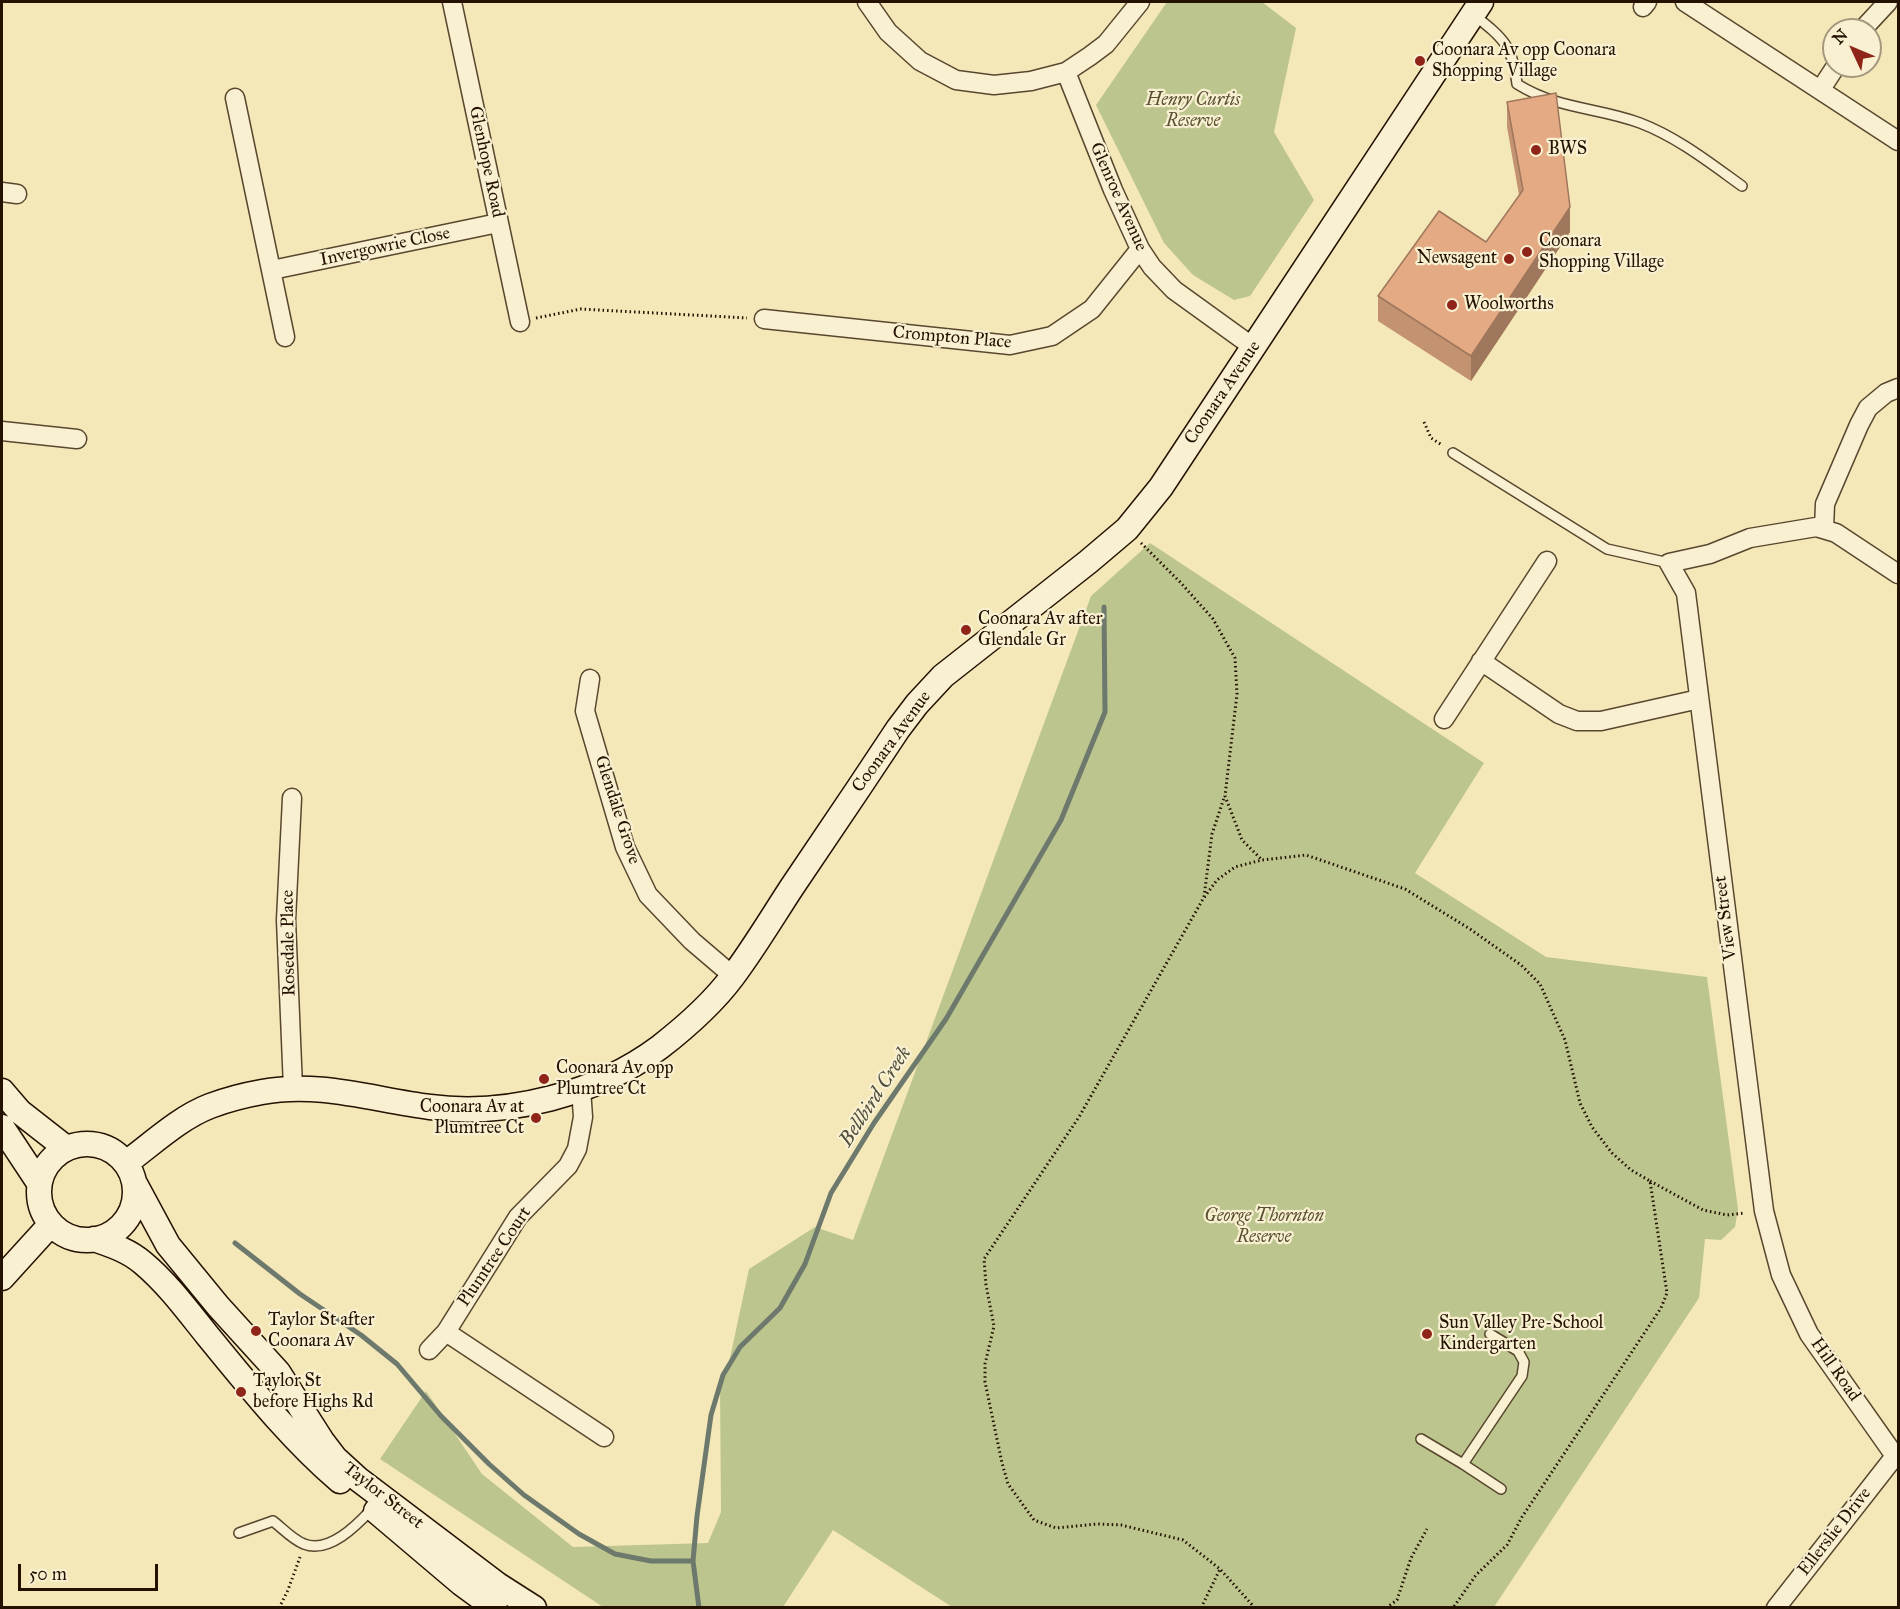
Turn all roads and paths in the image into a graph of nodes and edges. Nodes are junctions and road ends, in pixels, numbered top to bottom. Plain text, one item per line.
1 (452, 2) edge
2 (867, 2) edge
3 (1140, 2) edge
4 (1685, 2) edge
5 (1888, 2) edge
6 (1476, 8) edge
7 (1873, 18) edge
8 (1066, 72) junction
9 (1828, 78) edge
10 (1821, 89) junction
11 (235, 98) dead end
12 (1899, 141) edge
13 (1742, 186) dead end
14 (498, 223) junction
15 (1140, 249) junction
16 (272, 270) junction
17 (764, 319) joint
18 (520, 322) joint
19 (285, 337) dead end
20 (1253, 347) junction
21 (1899, 388) edge
22 (1424, 422) dead end
23 (2, 431) edge
24 (77, 439) dead end
25 (1453, 453) joint
26 (1127, 529) junction
27 (1824, 529) junction
28 (1547, 561) dead end
29 (1669, 563) junction
30 (1899, 574) edge
31 (1481, 661) junction
32 (590, 679) dead end
33 (1699, 699) junction
34 (1444, 719) dead end
35 (1225, 796) junction
36 (292, 798) dead end
37 (1262, 860) junction
38 (1203, 899) junction
39 (733, 976) junction
40 (293, 1088) junction
41 (581, 1089) junction
42 (2, 1090) edge
43 (2, 1127) edge
44 (66, 1148) junction
45 (130, 1172) junction
46 (1650, 1181) junction
47 (39, 1183) junction
48 (1764, 1211) junction
49 (51, 1224) junction
50 (93, 1239) junction
51 (1781, 1275) joint
52 (2, 1278) edge
53 (446, 1332) junction
54 (1490, 1334) dead end
55 (429, 1350) dead end
56 (604, 1437) dead end
57 (1421, 1439) dead end
58 (1897, 1458) edge
59 (1463, 1464) junction
60 (1501, 1489) dead end
61 (372, 1508) junction
62 (1427, 1529) dead end
63 (239, 1533) dead end
64 (311, 1545) junction
65 (1220, 1569) junction
66 (279, 1608) edge
67 (495, 1608) edge
68 (534, 1608) edge
69 (1202, 1608) edge
70 (1255, 1608) edge
71 (1386, 1608) edge
72 (1453, 1608) edge
73 (1776, 1608) edge

1 - 14 street, Glenhope Road
2 - 8 street
3 - 8 street
4 - 10 street
5 - 7 street
6 - 13 lane
6 - 20 street, Coonara Avenue
8 - 15 street, Glenroe Avenue
9 - 10 street
10 - 12 street
11 - 16 street
14 - 16 street, Invergowrie Close
14 - 18 street, Glenhope Road
15 - 17 street, Crompton Place
15 - 20 street, Glenroe Avenue
16 - 19 street
17 - 18 path
20 - 26 street, Coonara Avenue
21 - 27 street
22 - 25 path
23 - 24 street
25 - 29 lane
26 - 35 path
26 - 39 street, Coonara Avenue
27 - 29 street
27 - 30 street
28 - 31 street
29 - 33 street, View Street
31 - 33 street
31 - 34 street
32 - 39 street, Glendale Grove
33 - 48 street, View Street
35 - 37 path
35 - 38 path
36 - 40 street, Rosedale Place
37 - 38 path
37 - 46 path
38 - 65 path
39 - 41 street, Coonara Avenue
40 - 41 street, Coonara Avenue
40 - 45 street, Coonara Avenue
41 - 53 street, Plumtree Court
42 - 44 street
43 - 47 street
44 - 45 street
44 - 47 street
45 - 50 street
45 - 68 street, Taylor Street
46 - 48 path
46 - 72 path
47 - 49 street
48 - 51 street, View Street
49 - 50 street
49 - 52 street
50 - 61 street, Taylor Street
51 - 58 street, Hill Road
53 - 55 street, Plumtree Court
53 - 56 street
54 - 59 lane
57 - 59 lane
58 - 73 street, Ellerslie Drive
59 - 60 lane
61 - 64 lane
61 - 67 street, Taylor Street
62 - 71 path
63 - 64 lane
64 - 66 path
65 - 69 path
65 - 70 path

